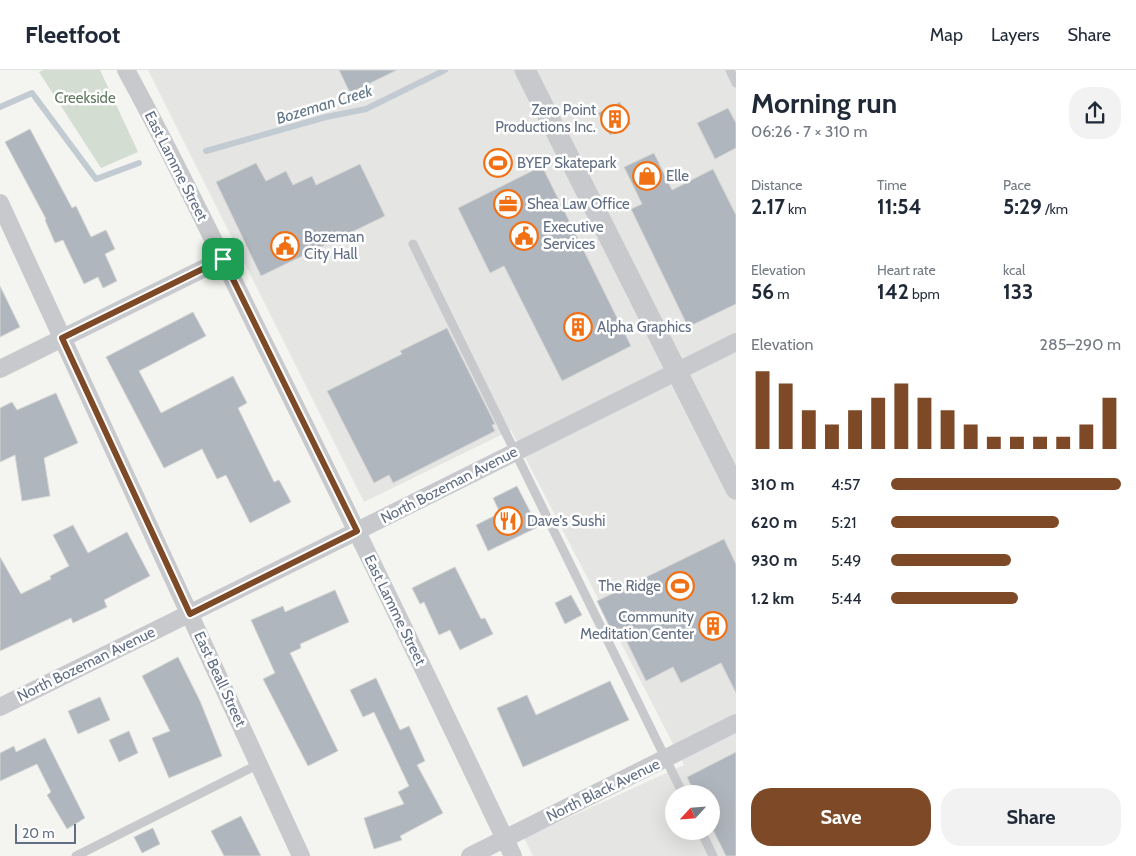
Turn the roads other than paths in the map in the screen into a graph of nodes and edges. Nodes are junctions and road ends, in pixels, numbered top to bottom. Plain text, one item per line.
1 (126, 70) edge
2 (525, 70) edge
3 (730, 70) edge
4 (736, 83) edge
5 (0, 203) edge
6 (413, 244) dead end
7 (223, 259) junction
8 (62, 338) junction
9 (736, 342) edge
10 (0, 369) edge
11 (677, 370) junction
12 (516, 451) junction
13 (736, 489) edge
14 (357, 531) junction
15 (190, 614) junction
16 (0, 707) edge
17 (736, 723) edge
18 (666, 759) junction
19 (259, 764) junction
20 (678, 785) edge
21 (505, 839) junction
22 (705, 840) edge
23 (76, 856) edge
24 (301, 856) edge
25 (470, 856) edge
26 (513, 856) edge
27 (713, 856) edge

1 - 7 street, East Lamme Street
2 - 11 street
3 - 4 lane
5 - 8 street, East Beall Street
6 - 12 lane
7 - 8 street
7 - 14 street, East Lamme Street
8 - 10 street
8 - 15 street, East Beall Street
9 - 11 street, North Bozeman Avenue
11 - 12 street, North Bozeman Avenue
11 - 13 street
12 - 14 street, North Bozeman Avenue
12 - 18 lane
14 - 15 street, North Bozeman Avenue
14 - 21 street, East Lamme Street
15 - 16 street, North Bozeman Avenue
15 - 19 street, East Beall Street
17 - 18 street, North Black Avenue
18 - 20 lane
18 - 21 street, North Black Avenue
19 - 23 lane
19 - 24 street, East Beall Street
21 - 25 street, North Black Avenue
21 - 26 street, East Lamme Street
22 - 27 lane

